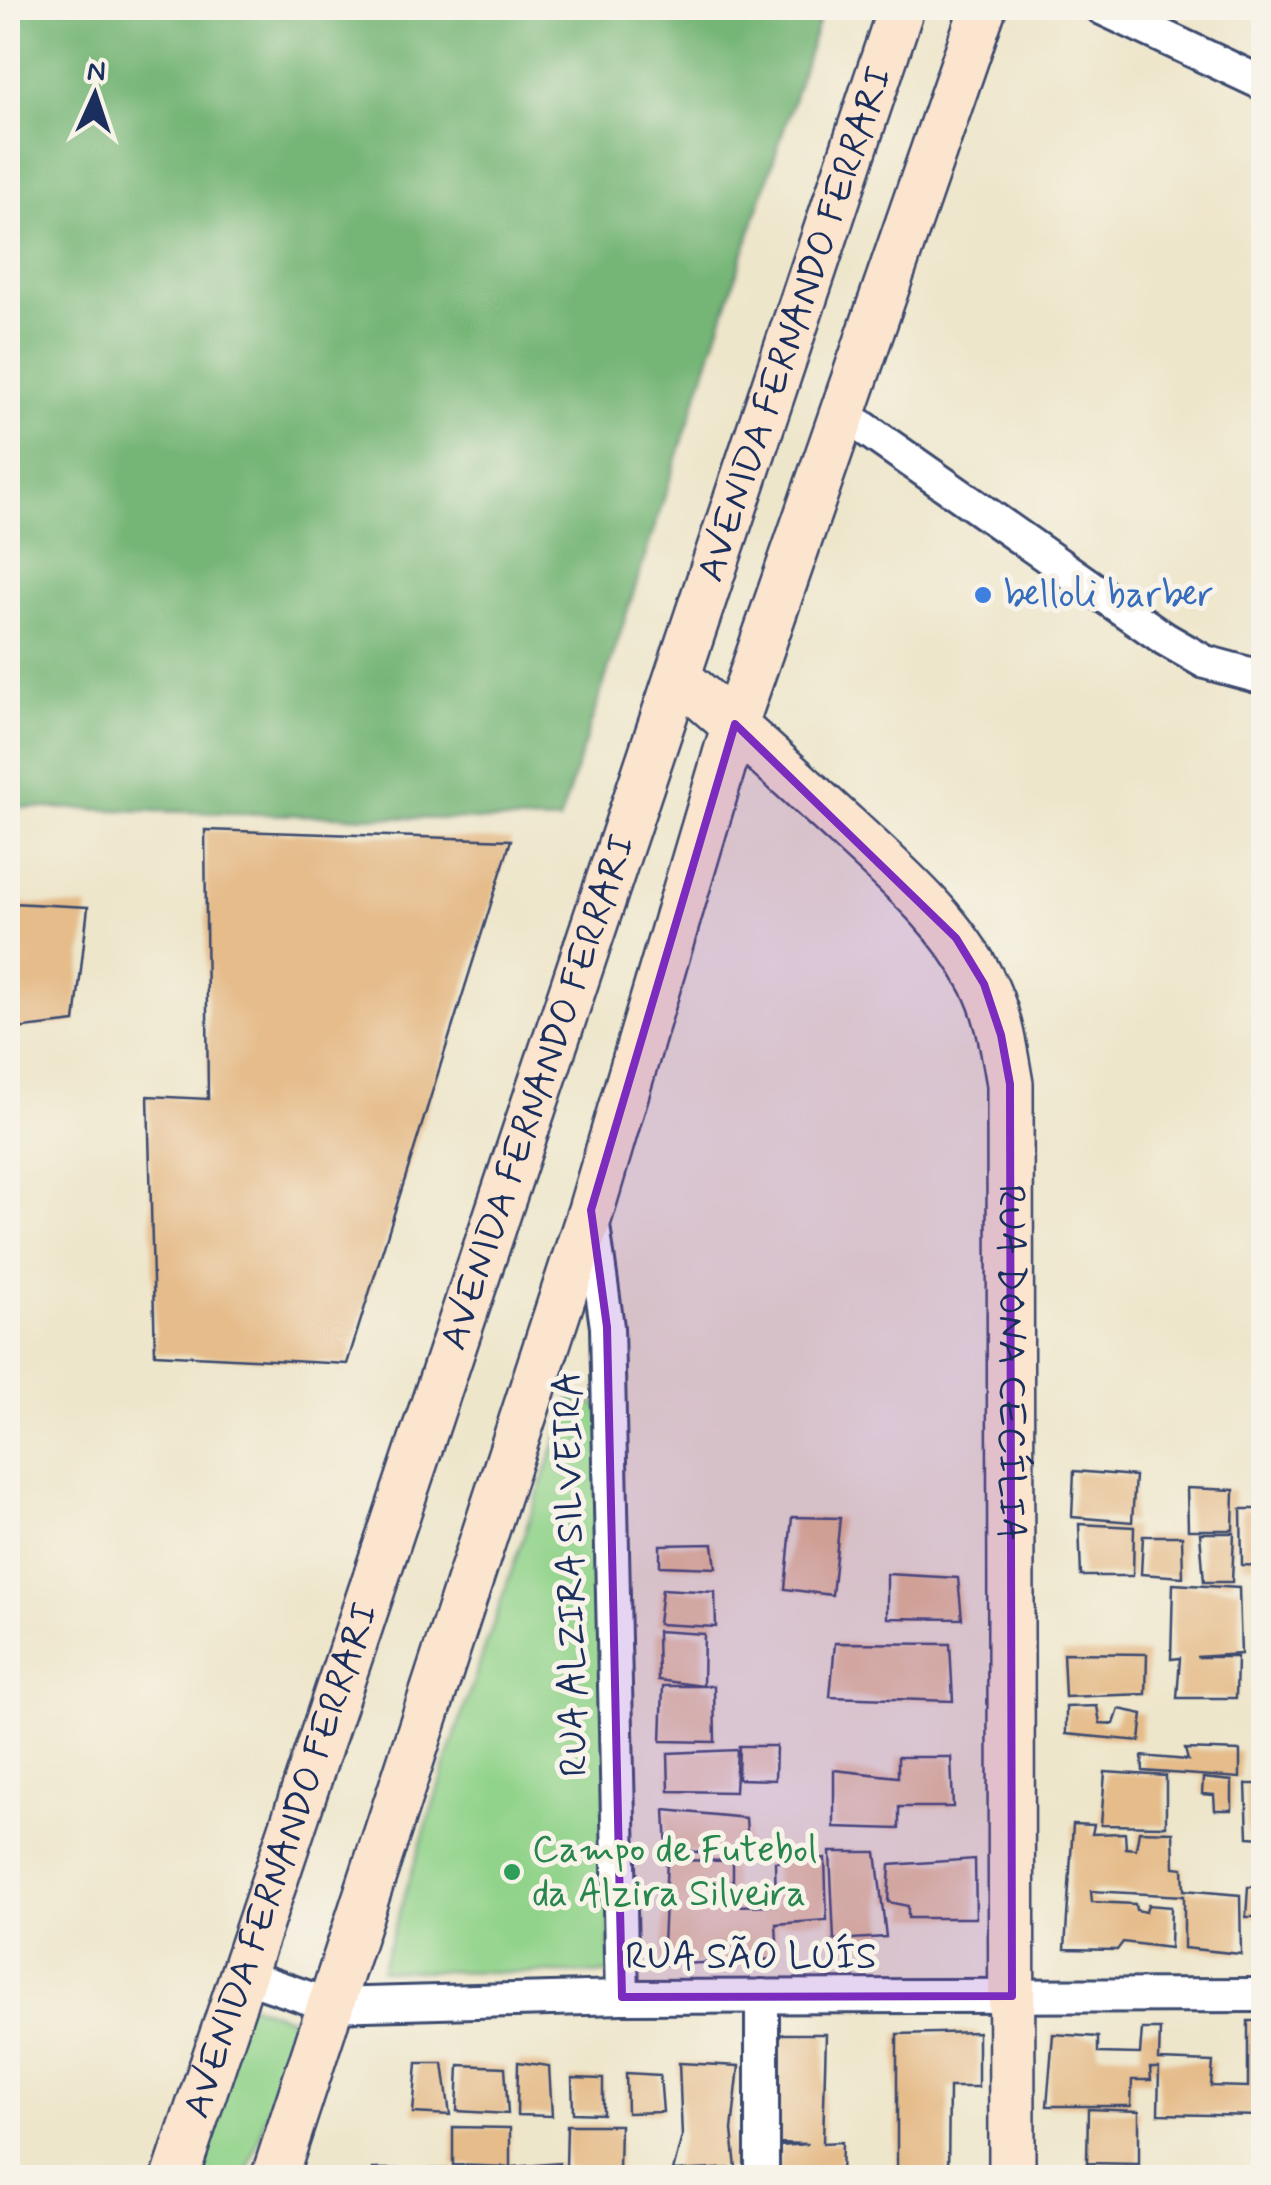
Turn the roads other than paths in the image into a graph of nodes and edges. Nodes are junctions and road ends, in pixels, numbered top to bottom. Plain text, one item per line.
1 (902, 8) edge
2 (983, 8) edge
3 (1102, 8) edge
4 (1264, 84) edge
5 (844, 414) junction
6 (1264, 678) edge
7 (680, 679) junction
8 (735, 724) junction
9 (592, 1210) junction
10 (245, 1976) junction
11 (762, 1996) junction
12 (1012, 1996) junction
13 (1264, 1996) edge
14 (622, 1997) junction
15 (329, 2005) junction
16 (175, 2178) edge
17 (274, 2178) edge
18 (762, 2178) edge
19 (1012, 2178) edge

1 - 7 main road, AVENIDA FERNANDO FERRARI
2 - 5 main road, AVENIDA FERNANDO FERRARI
3 - 4 street
5 - 6 street
5 - 8 main road, AVENIDA FERNANDO FERRARI
7 - 8 main road, RUA DONA CECÍLIA
7 - 10 main road, AVENIDA FERNANDO FERRARI
8 - 9 main road, AVENIDA FERNANDO FERRARI
8 - 12 main road, RUA DONA CECÍLIA
9 - 14 street, RUA ALZIRA SILVEIRA
9 - 15 main road, AVENIDA FERNANDO FERRARI
10 - 15 street, RUA SÃO LUÍS
10 - 16 main road, AVENIDA FERNANDO FERRARI
11 - 12 street, RUA SÃO LUÍS
11 - 14 street, RUA SÃO LUÍS
11 - 18 street
12 - 13 street, RUA SÃO LUÍS
12 - 19 main road, RUA DONA CECÍLIA
14 - 15 street, RUA SÃO LUÍS
15 - 17 main road, AVENIDA FERNANDO FERRARI

